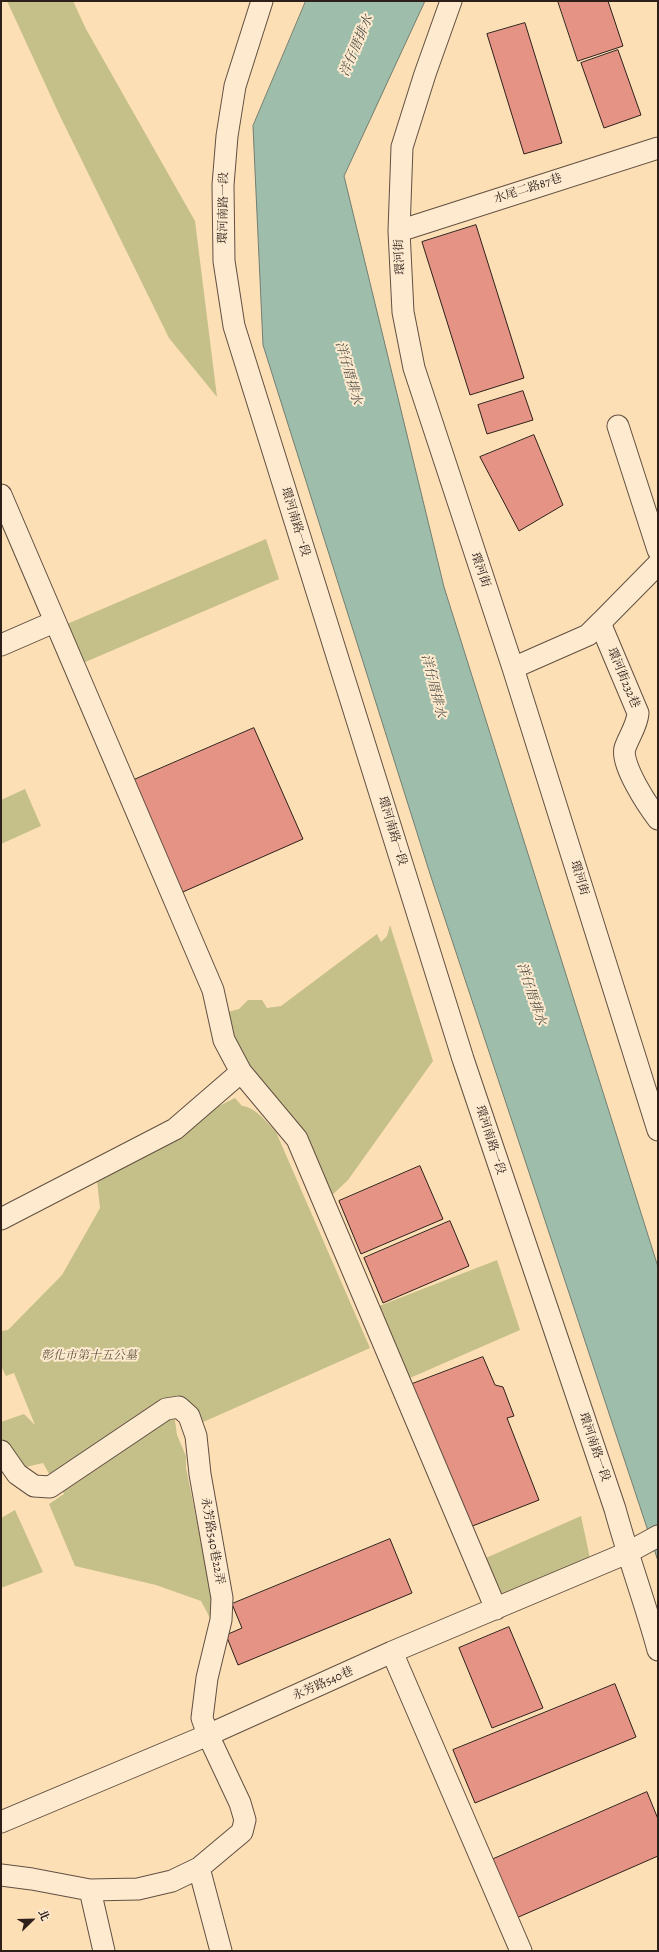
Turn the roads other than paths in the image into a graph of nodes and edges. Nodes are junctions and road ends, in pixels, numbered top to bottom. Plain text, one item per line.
1 (262, 1) edge
2 (451, 1) edge
3 (658, 148) edge
4 (398, 231) junction
5 (618, 426) dead end
6 (1, 495) edge
7 (658, 550) edge
8 (658, 564) edge
9 (54, 622) junction
10 (601, 622) junction
11 (1, 645) edge
12 (513, 668) junction
13 (658, 819) edge
14 (241, 1072) junction
15 (658, 1130) edge
16 (1, 1219) edge
17 (1, 1451) edge
18 (643, 1545) edge
19 (496, 1609) junction
20 (658, 1650) edge
21 (392, 1652) junction
22 (208, 1735) junction
23 (1, 1822) edge
24 (199, 1868) junction
25 (1, 1875) edge
26 (90, 1890) junction
27 (104, 1951) edge
28 (221, 1951) edge
29 (521, 1951) edge

1 - 18 street, 環河南路一段
2 - 4 street, 環河街
3 - 4 street, 水尾二路87巷
4 - 12 street, 環河街
5 - 7 street
6 - 9 street
8 - 10 street
9 - 11 street
9 - 14 street
10 - 12 street
10 - 13 street, 環河街232巷
12 - 15 street, 環河街
14 - 16 street
14 - 19 street
17 - 22 street, 永芳路540巷22弄
18 - 19 street, 永芳路540巷
18 - 20 street, 環河南路一段
19 - 21 street, 永芳路540巷
21 - 22 street, 永芳路540巷
21 - 29 street
22 - 23 street, 永芳路540巷
22 - 24 street, 永芳路540巷22弄
24 - 26 street, 永芳路540巷22弄
24 - 28 street
25 - 26 street, 永芳路540巷22弄
26 - 27 street

